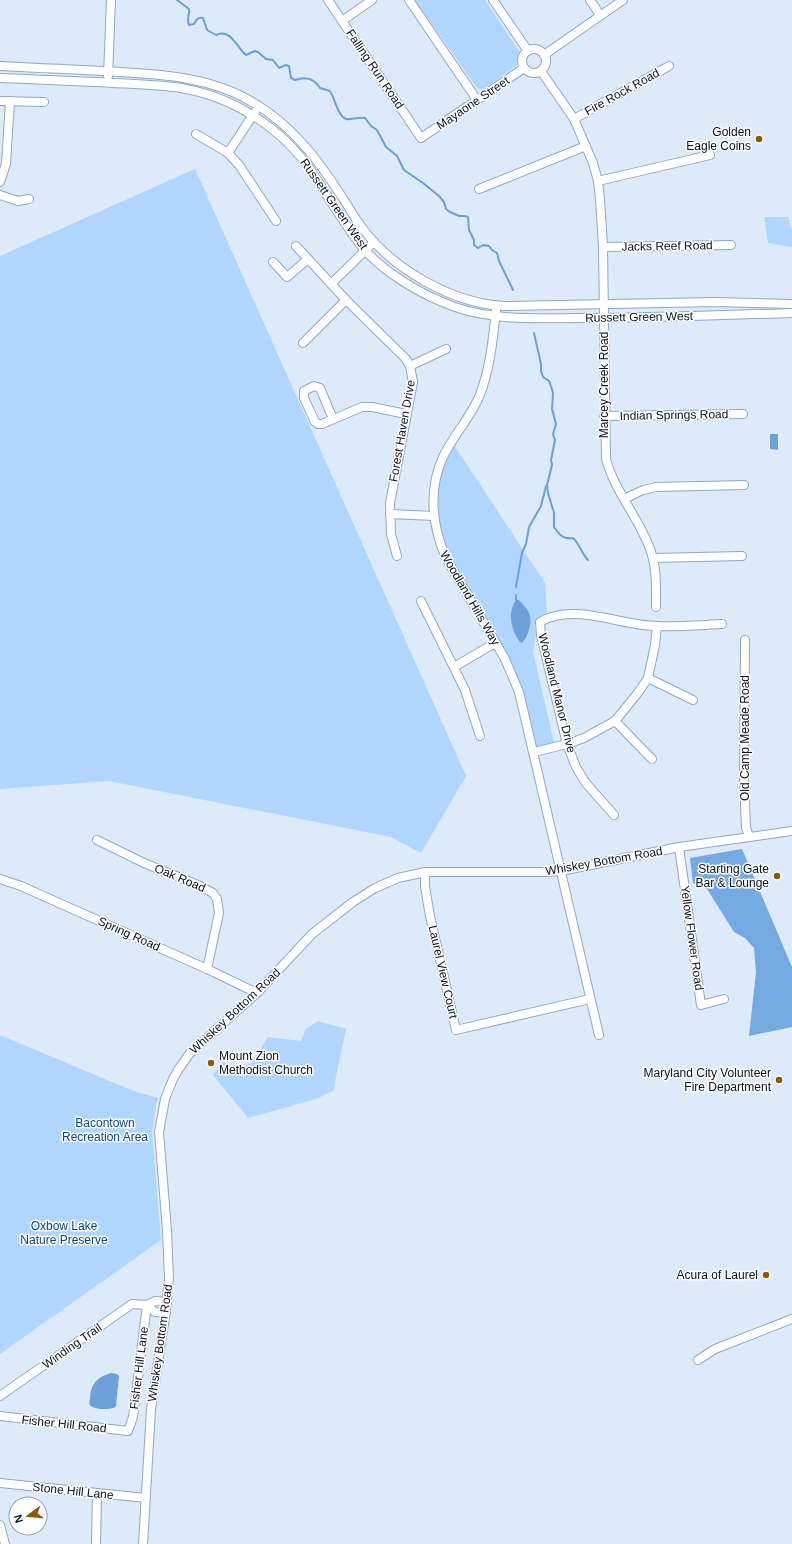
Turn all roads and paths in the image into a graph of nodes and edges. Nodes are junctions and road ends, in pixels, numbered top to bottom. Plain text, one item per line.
1 (111, 0) edge
2 (328, 0) edge
3 (372, 0) edge
4 (409, 0) edge
5 (493, 0) edge
6 (590, 0) edge
7 (623, 0) edge
8 (600, 16) junction
9 (342, 21) junction
10 (528, 51) junction
11 (544, 55) junction
12 (0, 66) edge
13 (669, 66) dead end
14 (524, 68) junction
15 (108, 71) junction
16 (541, 71) junction
17 (0, 78) edge
18 (107, 83) junction
19 (477, 100) junction
20 (0, 101) edge
21 (10, 101) junction
22 (44, 102) dead end
23 (259, 106) junction
24 (252, 115) junction
25 (574, 119) junction
26 (196, 134) dead end
27 (421, 138) joint
28 (586, 146) junction
29 (228, 153) junction
30 (710, 155) dead end
31 (598, 181) junction
32 (0, 182) edge
33 (479, 189) dead end
34 (0, 195) edge
35 (29, 199) dead end
36 (276, 221) dead end
37 (374, 242) junction
38 (731, 245) dead end
39 (296, 246) dead end
40 (603, 247) junction
41 (365, 250) junction
42 (308, 259) junction
43 (273, 262) dead end
44 (331, 284) junction
45 (346, 300) junction
46 (604, 303) junction
47 (792, 304) edge
48 (497, 305) junction
49 (792, 313) edge
50 (496, 315) junction
51 (604, 318) junction
52 (303, 343) dead end
53 (446, 349) dead end
54 (410, 366) junction
55 (406, 414) junction
56 (743, 414) dead end
57 (604, 416) junction
58 (333, 419) junction
59 (744, 485) dead end
60 (624, 498) junction
61 (390, 514) junction
62 (434, 516) junction
63 (397, 556) dead end
64 (742, 556) dead end
65 (653, 558) junction
66 (421, 601) dead end
67 (656, 607) dead end
68 (722, 624) dead end
69 (657, 626) junction
70 (745, 640) dead end
71 (495, 643) junction
72 (454, 667) junction
73 (648, 678) junction
74 (692, 700) dead end
75 (615, 721) junction
76 (480, 736) dead end
77 (567, 744) junction
78 (534, 752) junction
79 (652, 759) dead end
80 (614, 815) dead end
81 (792, 831) edge
82 (749, 837) junction
83 (97, 840) dead end
84 (679, 847) junction
85 (561, 871) junction
86 (425, 872) junction
87 (0, 879) edge
88 (207, 969) junction
89 (257, 993) junction
90 (590, 999) junction
91 (724, 999) dead end
92 (599, 1035) dead end
93 (167, 1302) junction
94 (147, 1305) junction
95 (166, 1313) junction
96 (792, 1319) edge
97 (698, 1360) dead end
98 (0, 1396) edge
99 (0, 1416) edge
100 (128, 1431) joint
101 (0, 1483) edge
102 (97, 1493) junction
103 (146, 1498) junction
104 (0, 1524) edge
105 (5, 1544) edge
106 (96, 1544) edge
107 (143, 1544) edge

1 - 15 street
2 - 9 street, Falling Run Road
3 - 9 street
4 - 19 street
5 - 10 street
6 - 8 street
7 - 8 street
8 - 11 street
9 - 27 street, Falling Run Road
10 - 11 street
10 - 14 street
11 - 16 street
12 - 15 street, Russett Green West
13 - 25 street, Fire Rock Road
14 - 16 street
14 - 19 street, Mayaone Street
15 - 18 street
15 - 23 street, Russett Green West
16 - 25 street, Marcey Creek Road
17 - 18 street, Russett Green West
18 - 24 street, Russett Green West
19 - 27 street, Mayaone Street
20 - 21 street
21 - 22 street
21 - 32 street
23 - 24 street
23 - 37 street, Russett Green West
24 - 29 street
24 - 41 street, Russett Green West
25 - 28 street, Marcey Creek Road
26 - 29 street
28 - 31 street, Marcey Creek Road
28 - 33 street
29 - 36 street
30 - 31 street
31 - 40 street, Marcey Creek Road
34 - 35 street
37 - 41 street
37 - 48 street, Russett Green West
38 - 40 street, Jacks Reef Road
39 - 42 street, Forest Haven Drive
40 - 46 street, Marcey Creek Road
41 - 44 street
41 - 50 street, Russett Green West
42 - 43 street
42 - 44 street, Forest Haven Drive
44 - 45 street, Forest Haven Drive
45 - 52 street
45 - 54 street, Forest Haven Drive
46 - 47 street, Russett Green West
46 - 48 street, Russett Green West
46 - 51 street, Marcey Creek Road
48 - 50 street, Woodland Hills Way
49 - 51 street, Russett Green West
50 - 51 street, Russett Green West
50 - 62 street, Woodland Hills Way
51 - 57 street, Marcey Creek Road
53 - 54 street
54 - 55 street, Forest Haven Drive
55 - 58 street
55 - 61 street, Forest Haven Drive
56 - 57 street, Indian Springs Road
57 - 60 street, Marcey Creek Road
58 - 58 street
59 - 60 street
60 - 65 street, Marcey Creek Road
61 - 62 street
61 - 63 street, Forest Haven Drive
62 - 71 street, Woodland Hills Way
64 - 65 street
65 - 67 street, Marcey Creek Road
66 - 72 street
68 - 69 street, Woodland Manor Drive
69 - 73 street
69 - 77 street, Woodland Manor Drive
70 - 82 street, Old Camp Meade Road
71 - 72 street
71 - 78 street, Woodland Hills Way
72 - 76 street
73 - 74 street
73 - 75 street
75 - 77 street
75 - 79 street
77 - 78 street
77 - 80 street, Woodland Manor Drive
78 - 85 street, Woodland Hills Way
81 - 82 street, Whiskey Bottom Road
82 - 84 street, Whiskey Bottom Road
83 - 88 street, Oak Road
84 - 85 street, Whiskey Bottom Road
84 - 91 street, Yellow Flower Road
85 - 86 street, Whiskey Bottom Road
85 - 90 street
86 - 89 street, Whiskey Bottom Road
86 - 90 street, Laurel View Court
87 - 88 street, Spring Road
88 - 89 street, Spring Road
89 - 93 street, Whiskey Bottom Road
90 - 92 street
93 - 94 street, Winding Trail
93 - 95 street, Whiskey Bottom Road
94 - 95 street, Winding Trail
94 - 98 street, Winding Trail
94 - 100 street, Fisher Hill Lane
95 - 103 street, Whiskey Bottom Road
96 - 97 street
99 - 100 street, Fisher Hill Road
101 - 102 street, Stone Hill Lane
102 - 103 street, Stone Hill Lane
102 - 106 street
103 - 107 street, Whiskey Bottom Road
104 - 105 street

